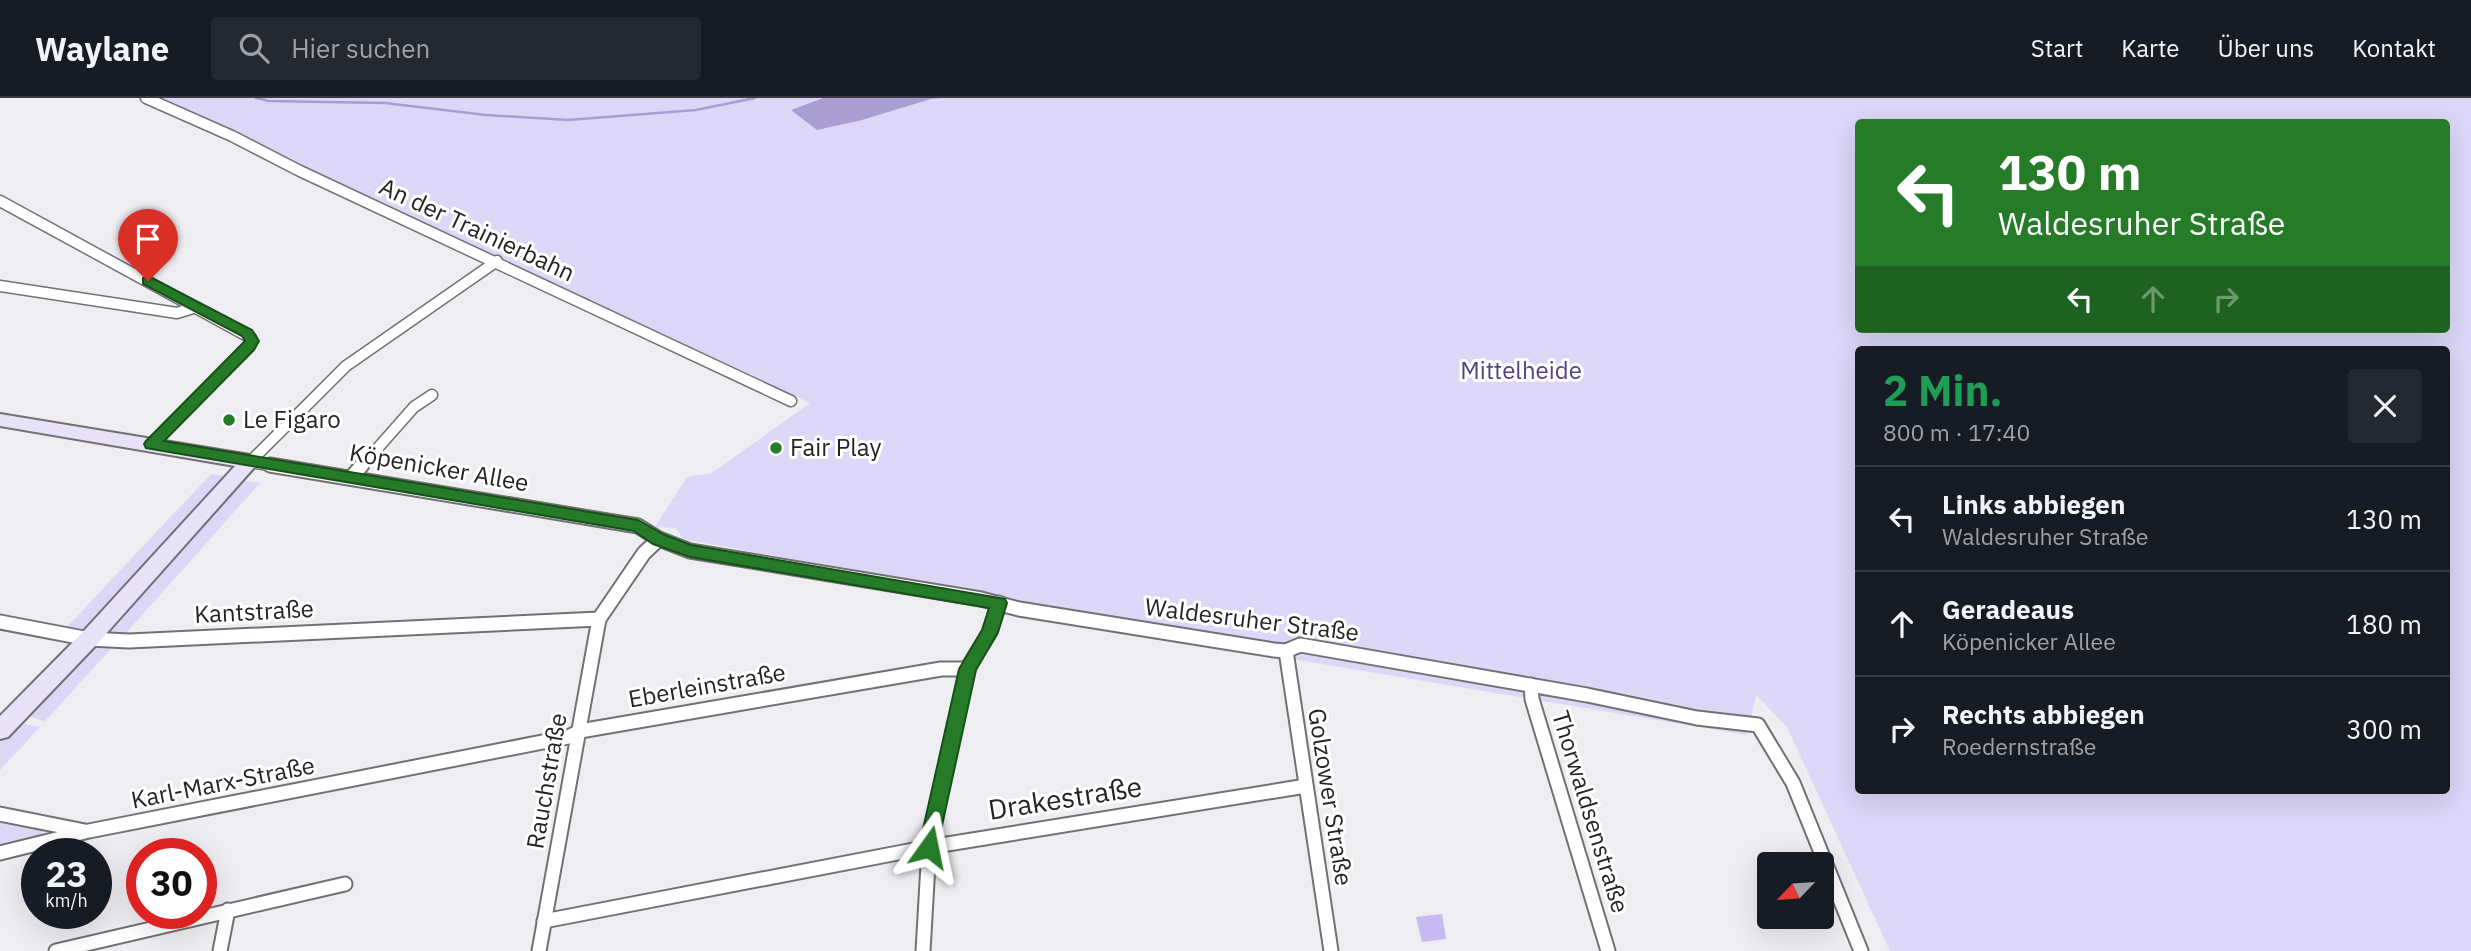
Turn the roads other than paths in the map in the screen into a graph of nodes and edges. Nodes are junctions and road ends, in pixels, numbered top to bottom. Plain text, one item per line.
1 (146, 98) edge
2 (0, 201) edge
3 (497, 261) junction
4 (0, 286) edge
5 (196, 307) junction
6 (432, 395) dead end
7 (791, 401) dead end
8 (0, 420) edge
9 (151, 444) junction
10 (250, 462) junction
11 (351, 478) junction
12 (659, 539) junction
13 (999, 603) junction
14 (599, 619) junction
15 (0, 622) edge
16 (89, 639) junction
17 (1286, 651) junction
18 (968, 669) junction
19 (1531, 685) junction
20 (0, 730) edge
21 (580, 731) junction
22 (456, 759) joint
23 (1306, 786) junction
24 (0, 814) edge
25 (89, 831) junction
26 (929, 847) junction
27 (0, 853) edge
28 (345, 884) dead end
29 (228, 910) junction
30 (544, 921) junction
31 (56, 951) edge
32 (220, 951) edge
33 (539, 951) edge
34 (923, 951) edge
35 (1331, 951) edge
36 (1608, 951) edge
37 (1861, 951) edge

1 - 3 street, An der Trainierbahn
2 - 5 street
3 - 7 street, An der Trainierbahn
3 - 10 street
4 - 5 street
5 - 9 street
6 - 11 street
8 - 9 street, Köpenicker Allee
9 - 10 street, Köpenicker Allee
10 - 11 street, Köpenicker Allee
10 - 16 street
11 - 12 street, Köpenicker Allee
12 - 13 street, Waldesruher Straße
12 - 14 street, Rauchstraße
13 - 17 street, Waldesruher Straße
13 - 18 street
14 - 16 street, Kantstraße
14 - 21 street, Rauchstraße
15 - 16 street, Kantstraße
16 - 20 street
17 - 19 street, Waldesruher Straße
17 - 23 street, Golzower Straße
18 - 21 street, Eberleinstraße
18 - 26 street
19 - 36 street, Thorwaldsenstraße
19 - 37 street, Waldesruher Straße
21 - 22 street, Eberleinstraße
21 - 30 street, Rauchstraße
22 - 25 street, Karl-Marx-Straße
23 - 26 street, Drakestraße
23 - 35 street, Golzower Straße
24 - 25 street
25 - 27 street, Karl-Marx-Straße
26 - 30 street, Drakestraße
26 - 34 street
28 - 29 street
29 - 31 street
29 - 32 street
30 - 33 street, Rauchstraße

